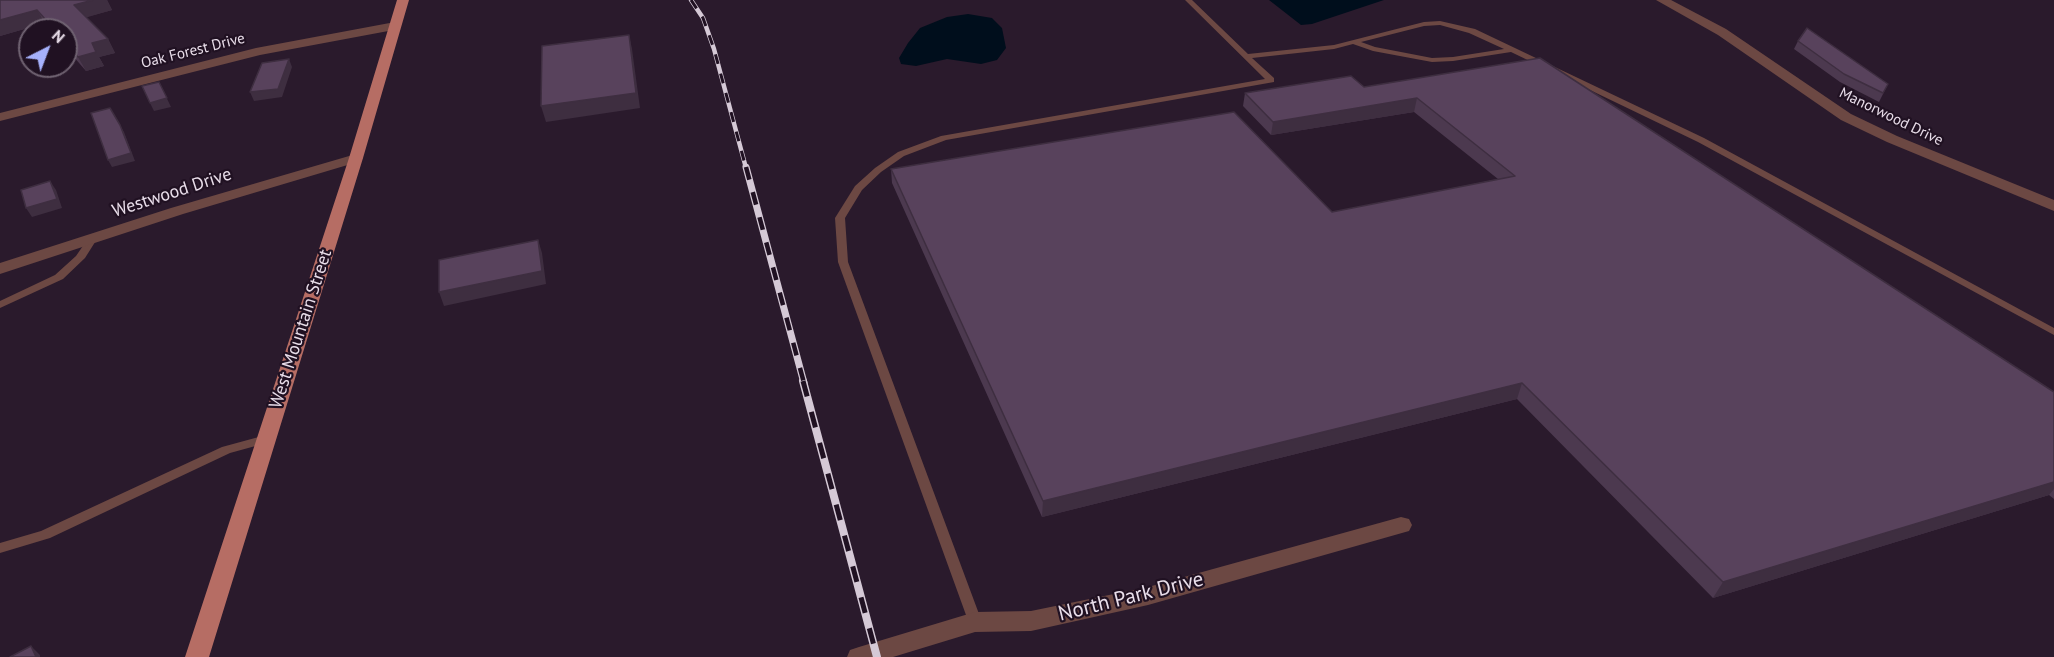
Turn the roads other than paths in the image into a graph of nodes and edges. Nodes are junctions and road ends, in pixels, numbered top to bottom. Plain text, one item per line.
1 (404, 0) edge
2 (1188, 0) edge
3 (1662, 0) edge
4 (395, 26) junction
5 (1353, 42) junction
6 (1512, 50) junction
7 (1246, 56) junction
8 (0, 117) edge
9 (356, 158) junction
10 (2054, 206) edge
11 (92, 239) junction
12 (0, 269) edge
13 (0, 305) edge
14 (2054, 332) edge
15 (266, 439) junction
16 (1401, 525) dead end
17 (0, 548) edge
18 (975, 622) junction
19 (197, 657) edge
20 (859, 657) edge

1 - 4 main road, West Mountain Street
2 - 7 lane
3 - 10 street, Manorwood Drive
4 - 8 street, Oak Forest Drive
4 - 9 main road, West Mountain Street
5 - 6 lane
5 - 6 lane
5 - 7 lane
6 - 14 lane
7 - 18 lane
9 - 11 street, Westwood Drive
9 - 15 main road, West Mountain Street
11 - 12 street, Westwood Drive
11 - 13 lane
15 - 17 lane
15 - 19 main road, West Mountain Street
16 - 18 street, North Park Drive
18 - 20 street, North Park Drive

